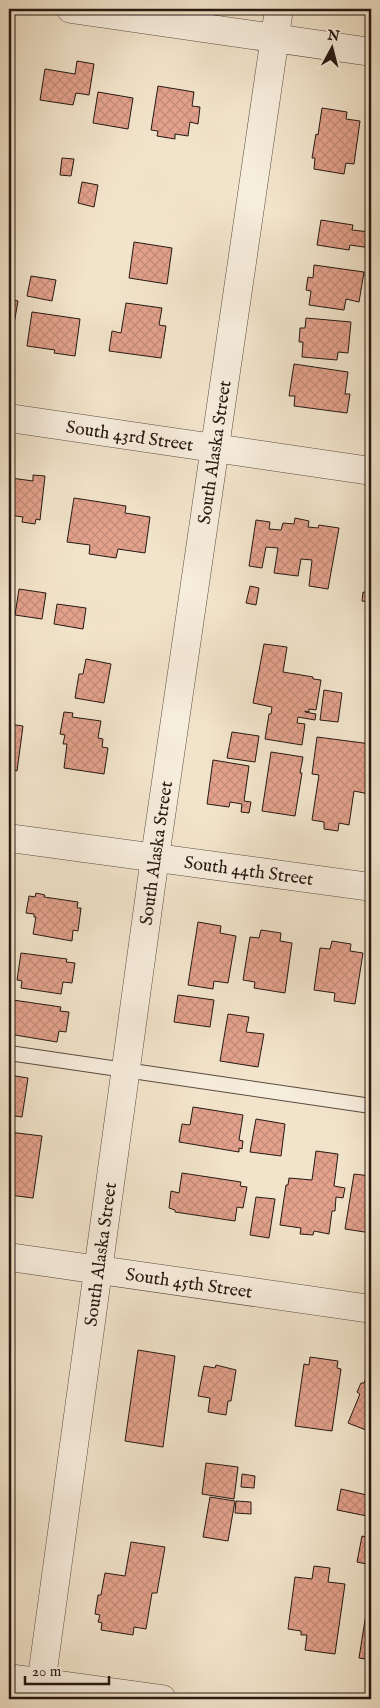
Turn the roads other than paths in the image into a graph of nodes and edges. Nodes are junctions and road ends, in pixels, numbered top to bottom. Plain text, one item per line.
1 (71, 9) edge
2 (279, 9) edge
3 (274, 38) junction
4 (371, 52) edge
5 (9, 418) edge
6 (215, 448) junction
7 (371, 471) edge
8 (9, 838) edge
9 (155, 857) junction
10 (371, 887) edge
11 (9, 1053) edge
12 (126, 1070) junction
13 (371, 1106) edge
14 (9, 1257) edge
15 (98, 1269) junction
16 (371, 1309) edge
17 (9, 1678) edge
18 (40, 1691) edge
19 (162, 1699) edge

1 - 3 street
2 - 3 street, South Alaska Street
3 - 4 street
3 - 6 street, South Alaska Street
5 - 6 street, South 43rd Street
6 - 7 street, South 43rd Street
6 - 9 street, South Alaska Street
8 - 9 street, South 44th Street
9 - 10 street, South 44th Street
9 - 12 street, South Alaska Street
11 - 12 lane
12 - 13 lane
12 - 15 street, South Alaska Street
14 - 15 street, South 45th Street
15 - 16 street, South 45th Street
15 - 18 street, South Alaska Street
17 - 18 street
18 - 19 street

